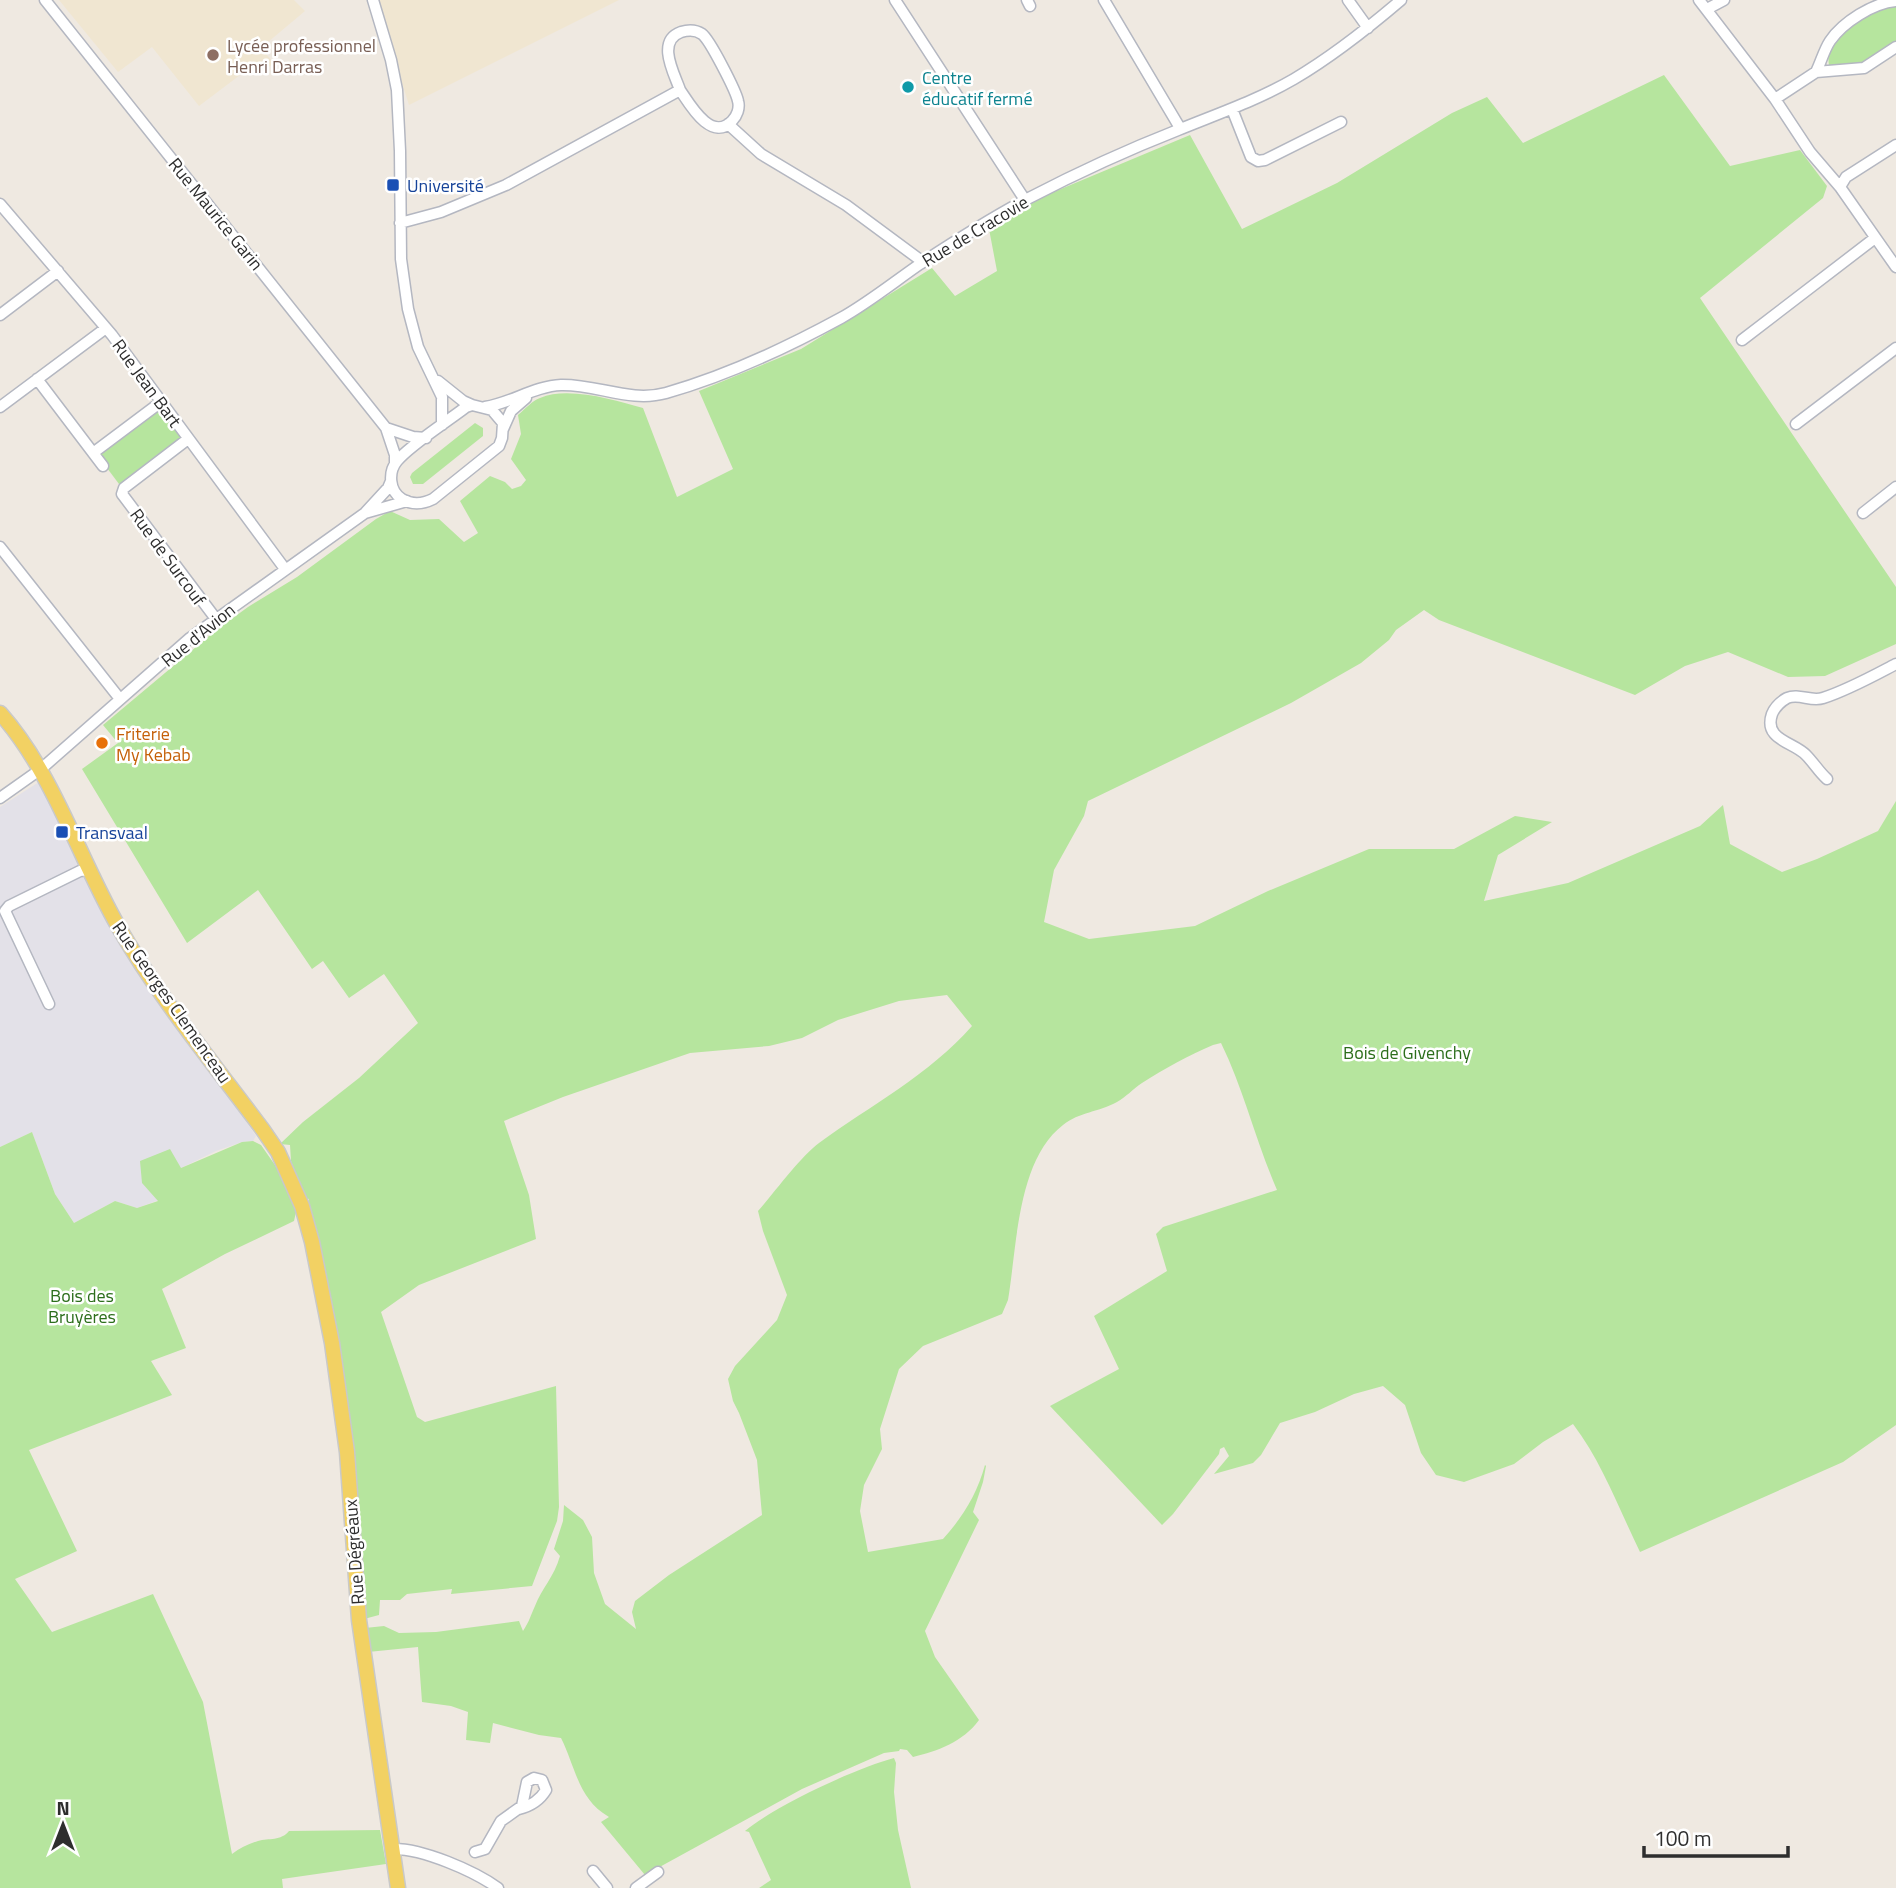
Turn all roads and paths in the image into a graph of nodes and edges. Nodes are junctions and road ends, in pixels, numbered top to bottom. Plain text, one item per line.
1 (45, 0) edge
2 (373, 0) edge
3 (895, 0) edge
4 (1104, 0) edge
5 (1348, 0) edge
6 (1401, 0) edge
7 (1699, 0) edge
8 (1724, 0) edge
9 (1896, 1) edge
10 (1707, 9) junction
11 (1368, 28) junction
12 (1896, 47) edge
13 (1816, 72) junction
14 (680, 90) junction
15 (1775, 99) junction
16 (1232, 108) junction
17 (1341, 122) dead end
18 (729, 124) junction
19 (1181, 128) junction
20 (1896, 145) edge
21 (1840, 187) junction
22 (1025, 200) junction
23 (0, 204) edge
24 (400, 223) junction
25 (1875, 238) junction
26 (923, 262) junction
27 (1896, 267) edge
28 (58, 271) junction
29 (0, 315) edge
30 (106, 328) junction
31 (1742, 340) dead end
32 (1896, 348) edge
33 (434, 377) junction
34 (37, 379) junction
35 (531, 393) junction
36 (161, 402) junction
37 (472, 405) junction
38 (0, 407) edge
39 (485, 407) junction
40 (442, 425) junction
41 (1796, 425) dead end
42 (386, 428) junction
43 (503, 429) junction
44 (426, 438) junction
45 (188, 439) junction
46 (93, 453) junction
47 (395, 463) junction
48 (103, 466) dead end
49 (391, 481) junction
50 (1896, 487) edge
51 (407, 501) junction
52 (365, 513) junction
53 (1863, 513) dead end
54 (0, 547) edge
55 (285, 569) junction
56 (216, 619) junction
57 (1896, 664) edge
58 (120, 699) junction
59 (0, 713) edge
60 (41, 769) junction
61 (1827, 779) dead end
62 (0, 798) edge
63 (89, 870) junction
64 (49, 1004) dead end
65 (305, 1218) joint
66 (519, 1809) dead end
67 (392, 1849) junction
68 (475, 1852) dead end
69 (593, 1871) dead end
70 (658, 1872) dead end
71 (398, 1888) edge
72 (498, 1888) edge
73 (607, 1888) edge
74 (636, 1888) edge

1 - 42 street, Rue Maurice Garin
2 - 24 street
3 - 22 street
4 - 19 street
5 - 11 street
6 - 11 street, Rue de Cracovie
7 - 10 street
8 - 10 street
9 - 13 street
10 - 15 street
11 - 16 street, Rue de Cracovie
12 - 13 street
13 - 15 street
14 - 18 street
14 - 18 street
14 - 24 street
15 - 21 street
16 - 17 street
16 - 19 street, Rue de Cracovie
18 - 26 street
19 - 22 street, Rue de Cracovie
20 - 21 street
21 - 25 street
22 - 26 street, Rue de Cracovie
23 - 28 street, Rue Jean Bart
24 - 33 street
25 - 27 street
25 - 31 street
26 - 35 street, Rue de Cracovie
28 - 29 street
28 - 30 street, Rue Jean Bart
30 - 34 street
30 - 36 street, Rue Jean Bart
32 - 41 street
33 - 37 street
33 - 40 street
34 - 38 street
34 - 46 street
35 - 39 street, Rue de Cracovie
35 - 43 street
36 - 45 street, Rue Jean Bart
36 - 46 street
37 - 39 street
37 - 40 street
39 - 43 street
40 - 44 street
42 - 44 street
42 - 47 street, Rue Maurice Garin
43 - 51 street, Rue d'Avion
44 - 47 street
45 - 55 street, Rue Jean Bart
45 - 56 street, Rue de Surcouf
46 - 48 street
47 - 49 street
49 - 51 street
49 - 52 street, Rue d'Avion
50 - 53 street
51 - 52 street, Rue d'Avion
52 - 55 street, Rue d'Avion
54 - 58 street
55 - 56 street, Rue d'Avion
56 - 58 street, Rue d'Avion
57 - 61 street
58 - 60 street, Rue d'Avion
59 - 60 main road, Rue Georges Clemenceau
60 - 62 street, Rue d'Avion
60 - 63 main road, Rue Georges Clemenceau
63 - 64 street
63 - 65 main road, Rue Georges Clemenceau
65 - 67 main road, Rue Dégréaux
66 - 68 street
67 - 71 main road, Rue Dégréaux
67 - 72 street
69 - 73 street
70 - 74 street

